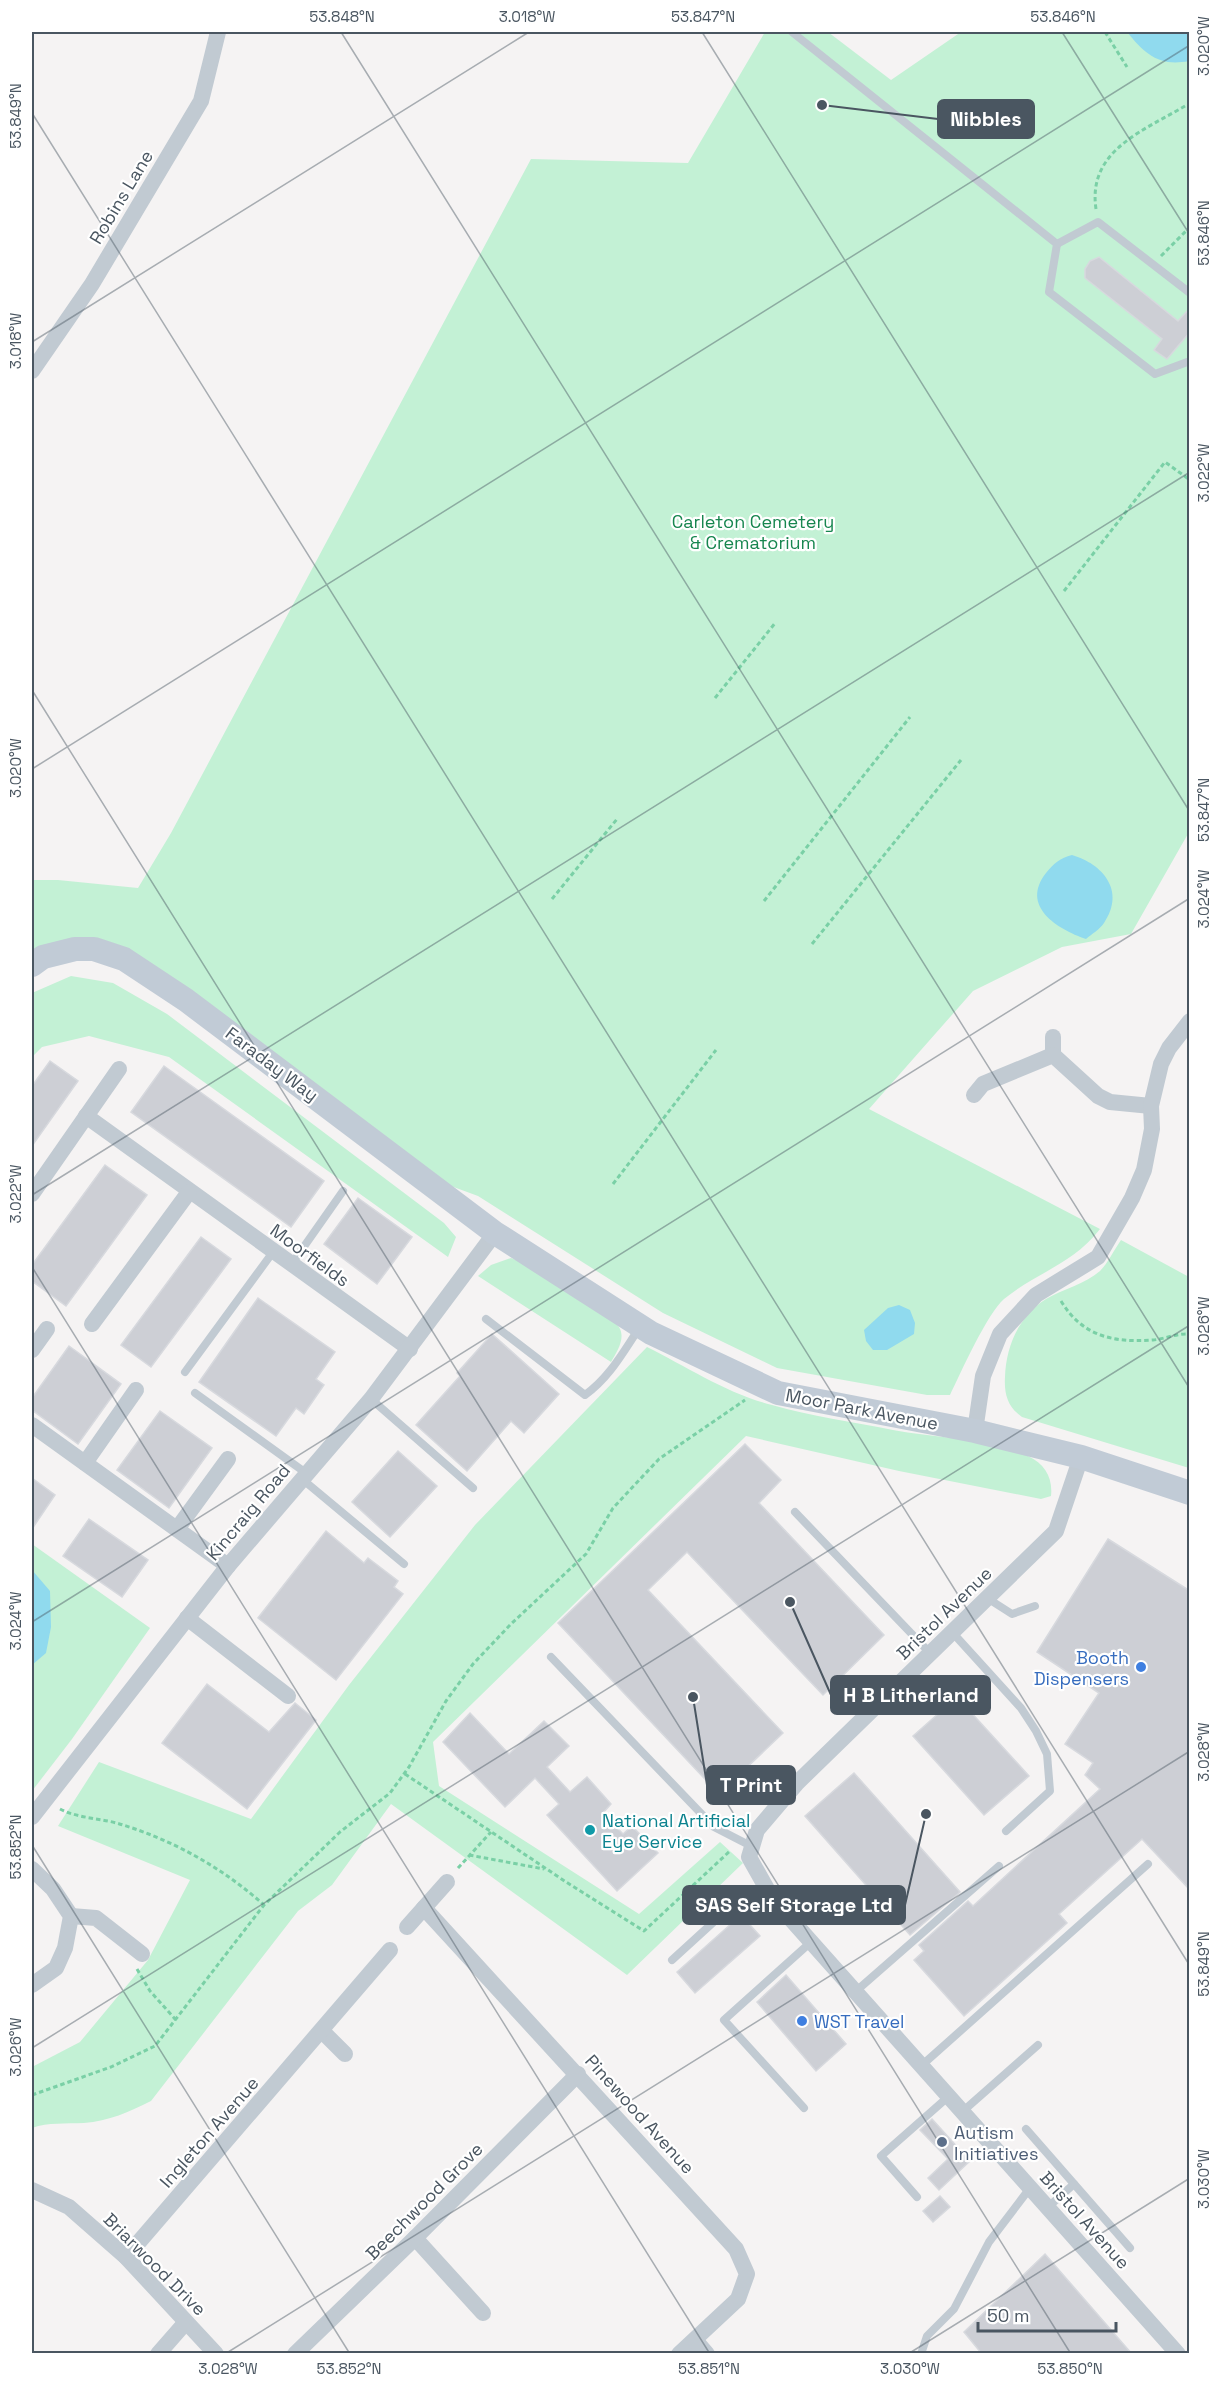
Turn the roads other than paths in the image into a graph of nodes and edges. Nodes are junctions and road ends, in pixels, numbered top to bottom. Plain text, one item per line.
1 (218, 32) edge
2 (792, 32) edge
3 (1057, 244) junction
4 (1190, 293) edge
5 (1190, 361) edge
6 (32, 371) edge
7 (32, 965) edge
8 (1190, 1021) edge
9 (1053, 1037) dead end
10 (1053, 1055) junction
11 (119, 1069) dead end
12 (974, 1095) dead end
13 (1151, 1106) junction
14 (86, 1116) junction
15 (343, 1191) dead end
16 (189, 1192) junction
17 (32, 1194) edge
18 (495, 1233) junction
19 (273, 1252) junction
20 (290, 1265) junction
21 (486, 1319) dead end
22 (92, 1324) dead end
23 (640, 1326) junction
24 (47, 1329) dead end
25 (410, 1349) junction
26 (32, 1350) edge
27 (185, 1372) dead end
28 (136, 1390) dead end
29 (195, 1393) dead end
30 (371, 1399) junction
31 (32, 1425) edge
32 (975, 1431) junction
33 (1081, 1457) junction
34 (228, 1459) dead end
35 (85, 1463) junction
36 (304, 1476) junction
37 (473, 1488) dead end
38 (1190, 1493) edge
39 (795, 1512) dead end
40 (177, 1529) junction
41 (404, 1564) dead end
42 (228, 1566) junction
43 (987, 1598) junction
44 (1035, 1606) dead end
45 (187, 1618) junction
46 (952, 1632) junction
47 (930, 1653) junction
48 (551, 1658) dead end
49 (288, 1696) dead end
50 (32, 1817) edge
51 (1006, 1831) dead end
52 (750, 1852) junction
53 (1149, 1864) dead end
54 (999, 1866) dead end
55 (32, 1869) edge
56 (447, 1882) dead end
57 (764, 1888) junction
58 (424, 1908) junction
59 (71, 1916) junction
60 (407, 1927) dead end
61 (811, 1942) junction
62 (390, 1950) dead end
63 (142, 1954) dead end
64 (672, 1960) dead end
65 (32, 1985) edge
66 (855, 1992) junction
67 (322, 2031) junction
68 (1038, 2045) dead end
69 (345, 2054) dead end
70 (921, 2066) junction
71 (578, 2074) junction
72 (948, 2097) junction
73 (804, 2108) dead end
74 (962, 2112) junction
75 (1026, 2129) dead end
76 (1074, 2184) junction
77 (1030, 2188) junction
78 (32, 2190) edge
79 (917, 2197) dead end
80 (1047, 2208) junction
81 (415, 2238) junction
82 (1130, 2248) dead end
83 (126, 2257) junction
84 (483, 2313) dead end
85 (186, 2322) junction
86 (695, 2340) junction
87 (158, 2354) edge
88 (216, 2354) edge
89 (295, 2354) edge
90 (679, 2354) edge
91 (707, 2354) edge
92 (921, 2354) edge
93 (1178, 2354) edge

1 - 6 street, Robins Lane
2 - 3 lane
3 - 4 lane
3 - 5 lane
7 - 18 street, Faraday Way
8 - 13 street
9 - 10 street
10 - 12 street
10 - 13 street
11 - 14 street
13 - 32 street
14 - 16 street, Moorfields
14 - 17 street
15 - 20 lane
16 - 19 street, Moorfields
16 - 22 street
18 - 23 street, Moor Park Avenue
18 - 25 street, Kincraig Road
19 - 20 street, Moorfields
19 - 27 lane
20 - 25 street, Moorfields
21 - 23 lane
23 - 32 street, Moor Park Avenue
24 - 26 street
25 - 30 street, Kincraig Road
28 - 35 street
29 - 36 lane
30 - 36 street, Kincraig Road
30 - 37 lane
31 - 35 street
32 - 33 street, Moor Park Avenue
33 - 38 street, Moor Park Avenue
33 - 43 street, Bristol Avenue
34 - 40 street
35 - 40 street
36 - 41 lane
36 - 42 street, Kincraig Road
39 - 47 lane
40 - 42 street
42 - 45 street, Kincraig Road
43 - 44 lane
43 - 46 street, Bristol Avenue
45 - 49 street
45 - 50 street, Kincraig Road
46 - 47 street, Bristol Avenue
46 - 51 lane
47 - 52 street, Bristol Avenue
48 - 52 lane
52 - 57 street, Bristol Avenue
53 - 70 lane
54 - 66 lane
55 - 59 street
56 - 58 street
57 - 61 street, Bristol Avenue
57 - 64 lane
58 - 60 street
58 - 71 street, Pinewood Avenue
59 - 63 street
59 - 65 street
61 - 66 street, Bristol Avenue
61 - 73 lane
62 - 67 street, Ingleton Avenue
66 - 70 street, Bristol Avenue
67 - 69 street
67 - 83 street, Ingleton Avenue
68 - 74 lane
70 - 72 street, Bristol Avenue
71 - 81 street, Beechwood Grove
71 - 86 street, Pinewood Avenue
72 - 74 street, Bristol Avenue
72 - 79 lane
74 - 77 street, Bristol Avenue
75 - 76 lane
76 - 80 lane
76 - 82 lane
77 - 80 street, Bristol Avenue
77 - 92 lane
78 - 83 street, Briarwood Drive
80 - 93 street, Bristol Avenue
81 - 84 street
81 - 89 street, Beechwood Grove
83 - 85 street, Briarwood Drive
85 - 87 street
85 - 88 street, Briarwood Drive
86 - 90 street, Pinewood Avenue
86 - 91 street

